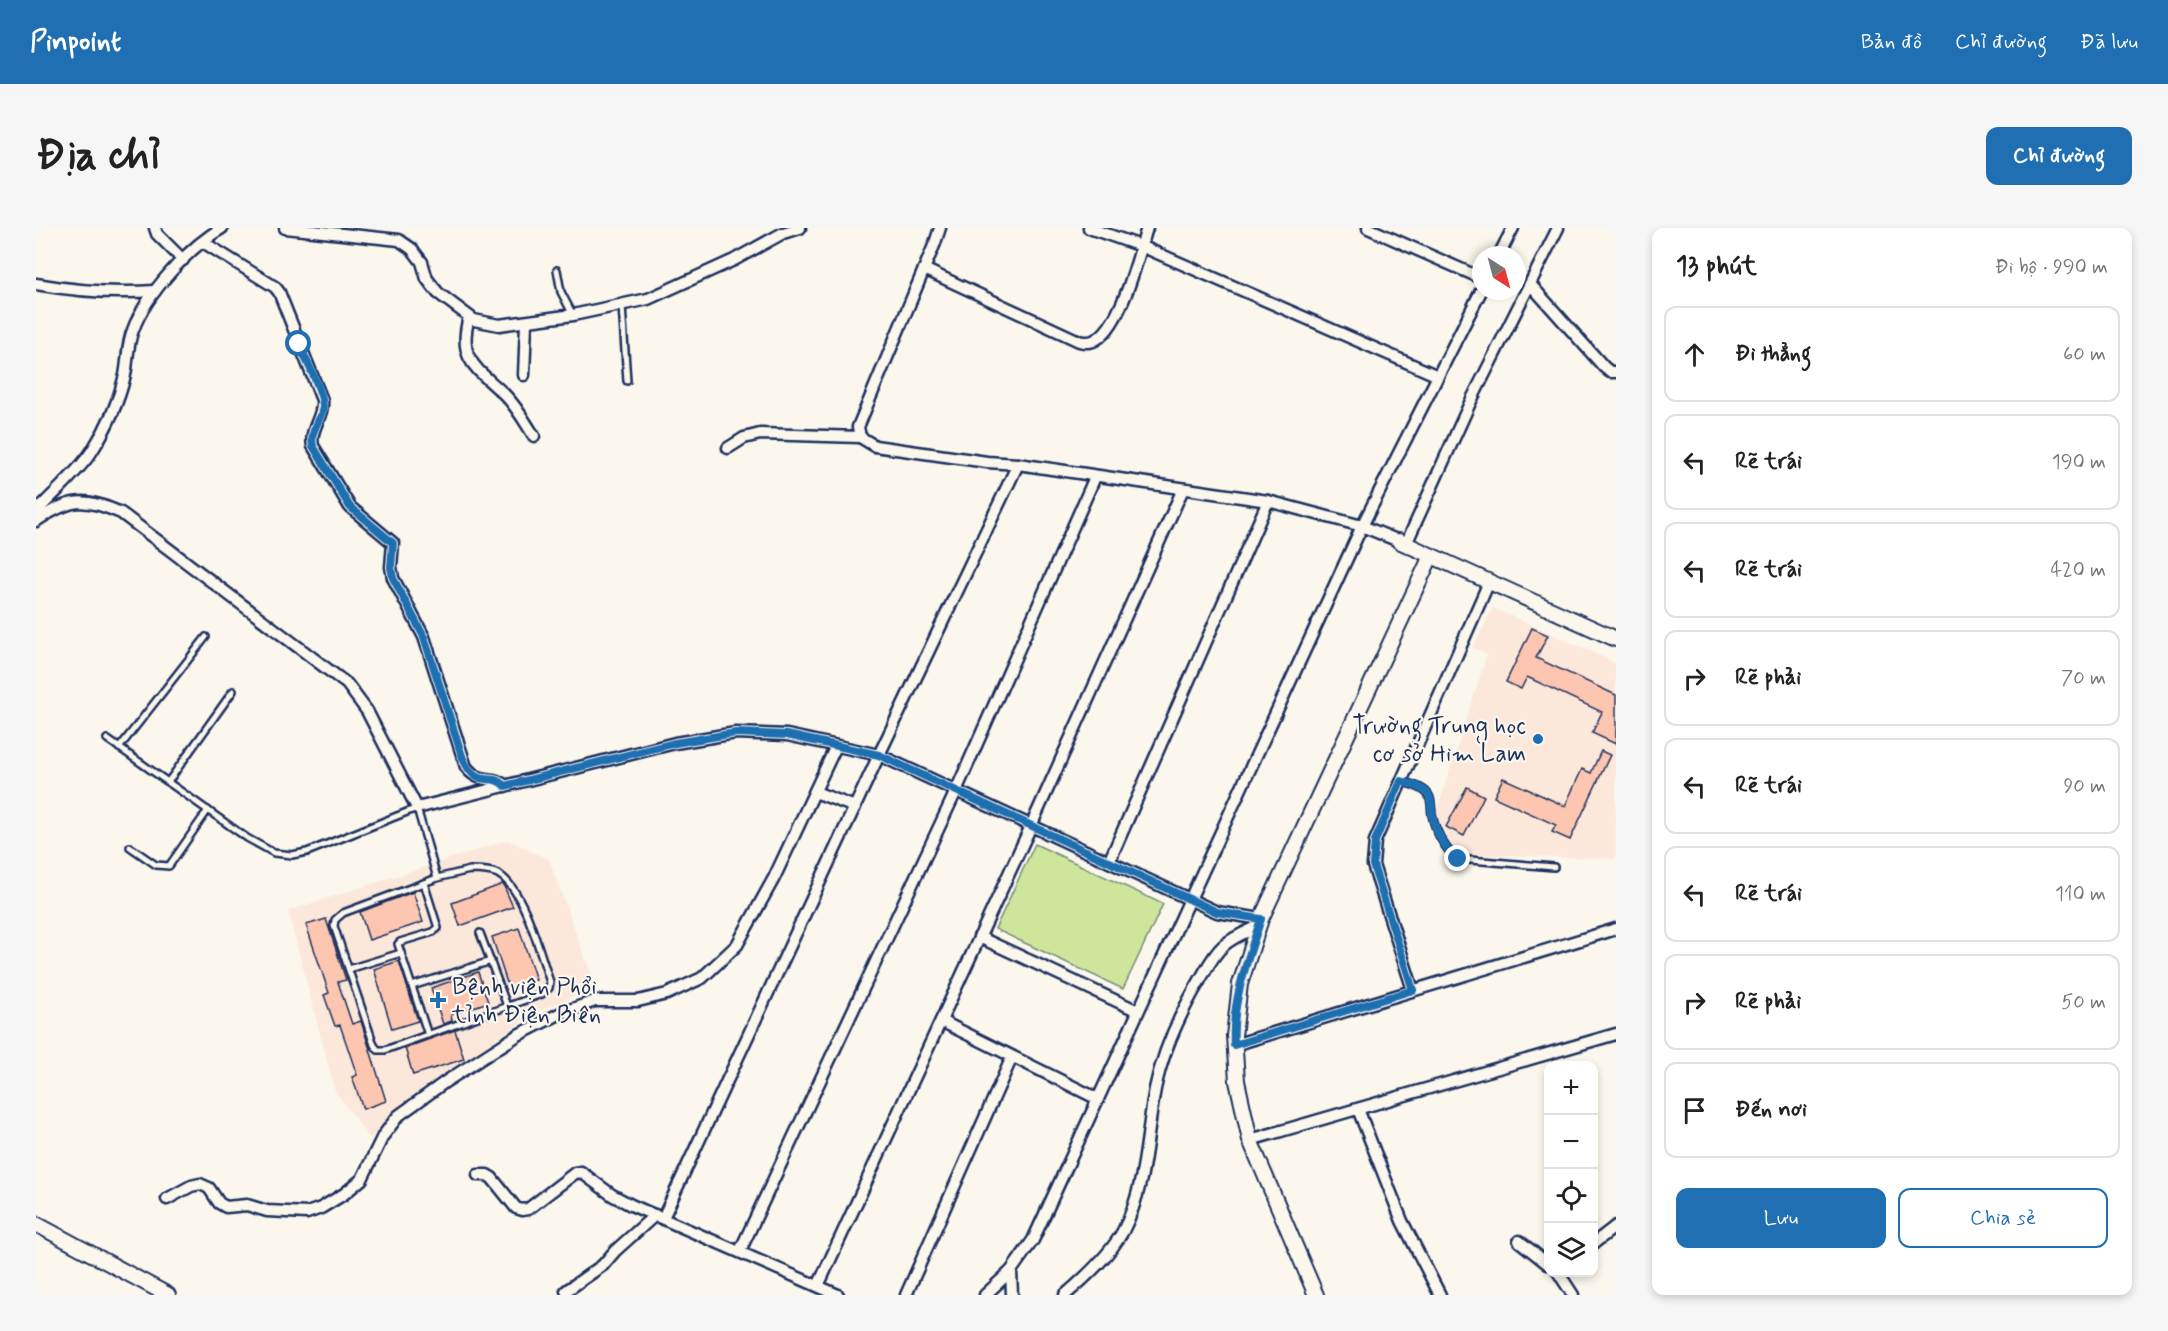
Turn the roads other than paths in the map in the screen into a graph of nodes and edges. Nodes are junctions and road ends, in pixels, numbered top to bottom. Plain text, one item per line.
1 (154, 228) edge
2 (285, 228) edge
3 (800, 228) edge
4 (940, 228) edge
5 (1089, 228) edge
6 (1147, 228) edge
7 (1368, 228) edge
8 (1513, 228) edge
9 (1558, 228) edge
10 (218, 229) edge
11 (203, 242) junction
12 (1141, 246) junction
13 (1504, 246) edge
14 (183, 260) junction
15 (558, 270) dead end
16 (924, 270) junction
17 (1472, 274) edge
18 (36, 284) edge
19 (1530, 284) junction
20 (155, 291) junction
21 (1476, 300) edge
22 (622, 306) junction
23 (573, 315) junction
24 (469, 317) junction
25 (526, 323) junction
26 (1616, 372) edge
27 (524, 375) dead end
28 (1438, 376) junction
29 (627, 381) dead end
30 (534, 436) dead end
31 (860, 436) junction
32 (728, 448) dead end
33 (1018, 464) junction
34 (1095, 477) junction
35 (1183, 489) junction
36 (1268, 501) junction
37 (36, 512) edge
38 (36, 521) edge
39 (1362, 526) junction
40 (1402, 542) junction
41 (1431, 556) junction
42 (1489, 582) junction
43 (206, 637) dead end
44 (1616, 639) edge
45 (233, 691) dead end
46 (107, 739) dead end
47 (836, 746) junction
48 (119, 748) junction
49 (879, 755) junction
50 (1401, 781) junction
51 (168, 782) junction
52 (505, 786) junction
53 (956, 791) junction
54 (815, 792) junction
55 (855, 807) junction
56 (417, 808) junction
57 (208, 810) junction
58 (1031, 826) junction
59 (130, 847) dead end
60 (1108, 862) junction
61 (1554, 867) dead end
62 (437, 878) junction
63 (424, 883) junction
64 (1189, 899) junction
65 (1260, 923) junction
66 (1616, 929) edge
67 (480, 933) dead end
68 (979, 937) junction
69 (401, 953) junction
70 (491, 961) junction
71 (349, 969) junction
72 (412, 986) junction
73 (1413, 990) junction
74 (507, 1006) junction
75 (1138, 1011) junction
76 (941, 1022) junction
77 (1616, 1034) edge
78 (428, 1035) junction
79 (1234, 1045) junction
80 (1012, 1057) junction
81 (1098, 1099) junction
82 (1358, 1109) junction
83 (1250, 1140) junction
84 (478, 1175) dead end
85 (167, 1199) dead end
86 (659, 1216) junction
87 (36, 1224) edge
88 (1616, 1226) edge
89 (1598, 1239) edge
90 (1519, 1241) dead end
91 (740, 1251) junction
92 (1544, 1261) edge
93 (1011, 1271) junction
94 (1561, 1277) edge
95 (818, 1286) junction
96 (566, 1292) dead end
97 (168, 1295) edge
98 (838, 1295) edge
99 (906, 1295) edge
100 (985, 1295) edge
101 (1012, 1295) edge
102 (1065, 1295) edge
103 (1316, 1295) edge
104 (1440, 1295) edge
105 (1573, 1295) edge

1 - 14 street
2 - 24 street
3 - 22 street
4 - 16 street
5 - 12 street
6 - 12 street
7 - 17 street
8 - 13 street
9 - 19 street
10 - 11 street
11 - 14 street
11 - 52 street
12 - 16 street
12 - 28 street
14 - 20 street
15 - 23 lane
16 - 31 street
18 - 20 street
19 - 26 street
19 - 40 street
20 - 37 street
21 - 28 street
22 - 23 street
22 - 29 lane
23 - 25 street
24 - 25 street
24 - 30 street
25 - 27 street
28 - 39 street
31 - 32 street
31 - 33 street
33 - 34 street
33 - 49 street
34 - 35 street
34 - 53 street
35 - 36 street
35 - 58 street
36 - 39 street
36 - 60 street
38 - 56 street
39 - 40 street
39 - 64 street
40 - 41 street
41 - 42 street
41 - 65 street
42 - 44 street
42 - 50 street
43 - 48 lane
45 - 51 lane
46 - 48 lane
47 - 49 street
47 - 52 street
47 - 54 street
48 - 51 lane
49 - 53 street
49 - 55 street
50 - 61 lane
50 - 73 street
51 - 57 lane
52 - 56 street
53 - 58 street
53 - 91 street
54 - 55 street
54 - 85 street
55 - 86 street
56 - 57 lane
56 - 62 lane
57 - 59 lane
58 - 60 street
58 - 68 street
60 - 64 street
62 - 63 lane
62 - 74 lane
63 - 69 lane
63 - 71 lane
64 - 65 street
64 - 75 street
65 - 79 street
65 - 102 street
66 - 73 street
67 - 70 lane
68 - 75 street
68 - 76 street
69 - 71 lane
69 - 72 lane
70 - 72 lane
70 - 74 lane
71 - 78 lane
72 - 78 lane
73 - 79 street
74 - 78 lane
75 - 81 street
76 - 80 street
76 - 95 street
77 - 82 street
79 - 83 street
80 - 81 street
80 - 99 street
81 - 93 street
82 - 83 street
82 - 104 street
83 - 103 street
84 - 86 street
86 - 91 street
86 - 96 street
87 - 97 street
88 - 89 street
90 - 92 street
91 - 95 street
93 - 100 street
93 - 101 street
94 - 105 street
95 - 98 street

